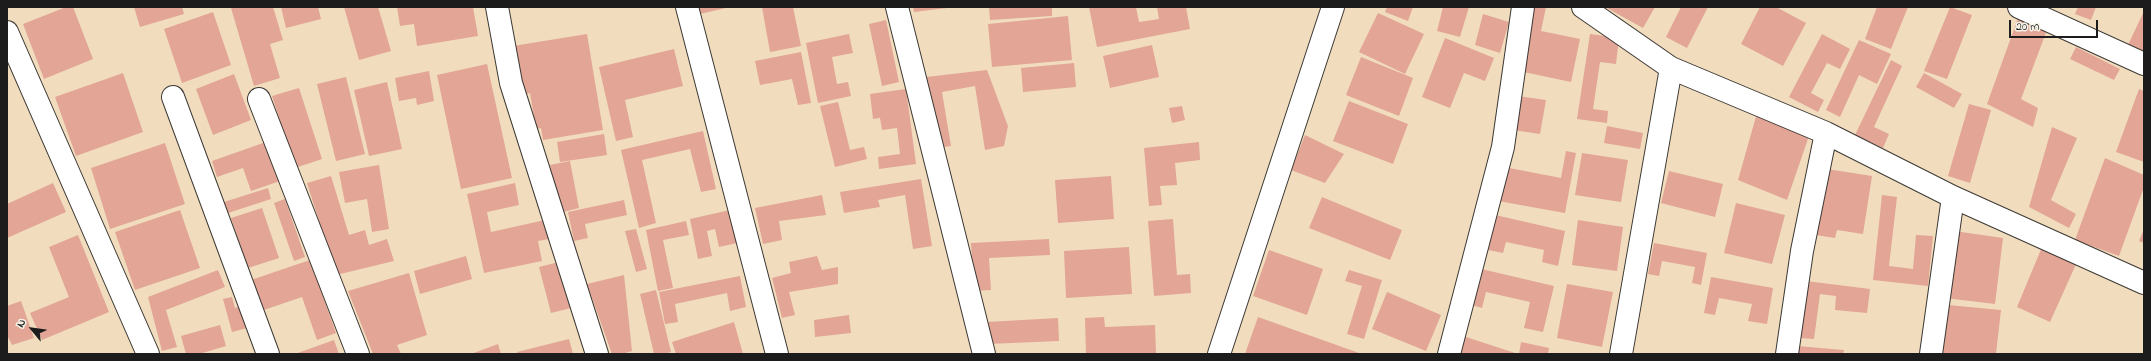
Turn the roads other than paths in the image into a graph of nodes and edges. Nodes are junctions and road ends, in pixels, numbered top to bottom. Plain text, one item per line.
1 (497, 7) edge
2 (687, 7) edge
3 (897, 7) edge
4 (1333, 7) edge
5 (1523, 7) edge
6 (1583, 7) edge
7 (2019, 7) edge
8 (7, 32) edge
9 (2144, 64) edge
10 (1671, 68) junction
11 (173, 97) dead end
12 (259, 99) dead end
13 (1826, 133) junction
14 (1952, 197) junction
15 (2144, 283) edge
16 (148, 354) edge
17 (268, 354) edge
18 (358, 354) edge
19 (598, 354) edge
20 (777, 354) edge
21 (984, 354) edge
22 (1219, 354) edge
23 (1448, 354) edge
24 (1621, 354) edge
25 (1787, 354) edge
26 (1931, 354) edge

1 - 19 street
2 - 20 street
3 - 21 street
4 - 22 street
5 - 23 street
6 - 10 street
7 - 9 street
8 - 16 street
10 - 13 street
10 - 24 street
11 - 17 street
12 - 18 street
13 - 14 street
13 - 25 street
14 - 15 street
14 - 26 street

